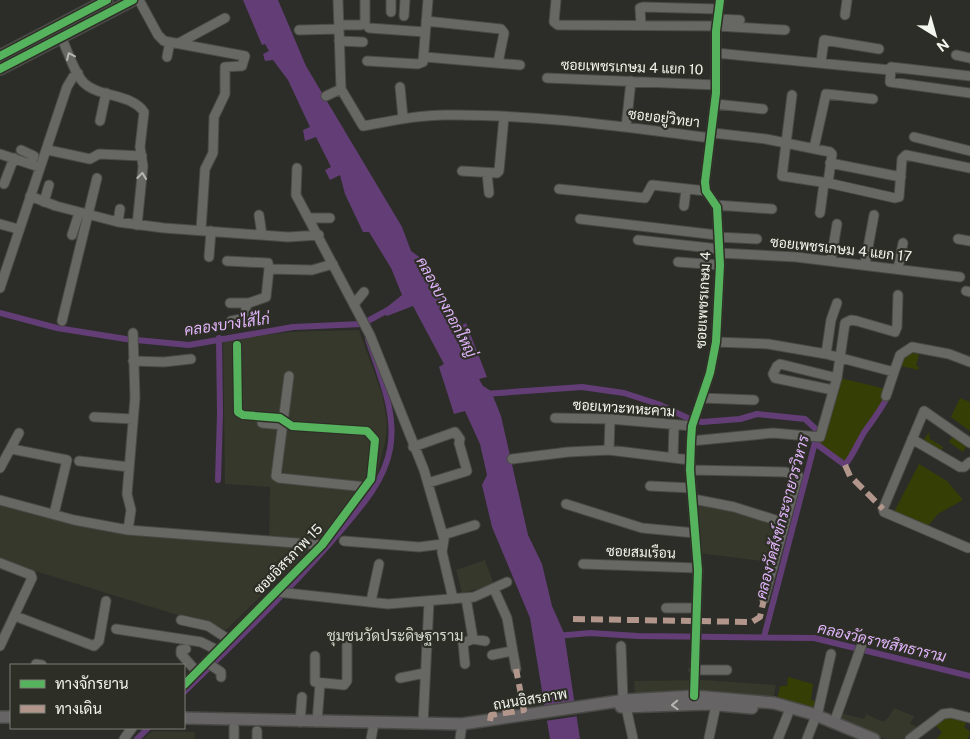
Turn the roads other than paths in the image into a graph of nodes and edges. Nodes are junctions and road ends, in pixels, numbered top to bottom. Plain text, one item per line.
1 (107, 0) edge
2 (133, 0) edge
3 (139, 0) edge
4 (338, 0) edge
5 (365, 0) edge
6 (391, 0) edge
7 (405, 0) edge
8 (428, 0) edge
9 (556, 0) edge
10 (848, 0) edge
11 (93, 3) edge
12 (719, 4) edge
13 (391, 12) dead end
14 (845, 14) dead end
15 (404, 16) dead end
16 (100, 17) junction
17 (225, 18) dead end
18 (740, 20) dead end
19 (426, 21) junction
20 (717, 22) junction
21 (641, 25) junction
22 (339, 27) junction
23 (368, 28) dead end
24 (299, 30) dead end
25 (785, 30) dead end
26 (425, 32) junction
27 (62, 38) junction
28 (339, 41) junction
29 (174, 42) junction
30 (363, 42) dead end
31 (879, 49) dead end
32 (716, 52) junction
33 (956, 55) dead end
34 (0, 56) edge
35 (424, 56) junction
36 (167, 57) dead end
37 (970, 58) edge
38 (367, 62) dead end
39 (821, 62) junction
40 (498, 63) junction
41 (520, 65) dead end
42 (0, 69) edge
43 (890, 70) junction
44 (78, 73) junction
45 (970, 76) edge
46 (547, 78) dead end
47 (631, 80) junction
48 (716, 85) junction
49 (400, 87) dead end
50 (341, 89) junction
51 (106, 93) junction
52 (970, 93) edge
53 (792, 95) dead end
54 (326, 96) dead end
55 (873, 99) dead end
56 (715, 104) junction
57 (763, 109) dead end
58 (504, 117) junction
59 (404, 118) junction
60 (100, 121) dead end
61 (626, 127) junction
62 (712, 136) junction
63 (914, 137) dead end
64 (786, 142) junction
65 (814, 148) junction
66 (21, 150) dead end
67 (48, 150) junction
68 (970, 151) edge
69 (0, 154) edge
70 (142, 156) junction
71 (14, 158) junction
72 (830, 163) junction
73 (35, 165) junction
74 (297, 168) dead end
75 (970, 168) edge
76 (462, 171) dead end
77 (487, 173) junction
78 (901, 177) junction
79 (97, 178) dead end
80 (826, 183) junction
81 (4, 184) dead end
82 (49, 185) dead end
83 (559, 189) dead end
84 (686, 190) junction
85 (706, 191) junction
86 (489, 193) dead end
87 (30, 196) junction
88 (44, 202) junction
89 (716, 205) junction
90 (684, 206) dead end
91 (120, 209) dead end
92 (772, 209) dead end
93 (820, 213) dead end
94 (84, 214) junction
95 (874, 215) dead end
96 (258, 216) dead end
97 (309, 218) junction
98 (330, 218) dead end
99 (580, 218) dead end
100 (118, 222) junction
101 (0, 224) edge
102 (837, 224) dead end
103 (137, 225) junction
104 (18, 229) junction
105 (201, 230) junction
106 (210, 231) junction
107 (72, 235) dead end
108 (262, 235) junction
109 (319, 235) junction
110 (717, 236) junction
111 (757, 239) dead end
112 (958, 239) dead end
113 (638, 240) dead end
114 (970, 241) edge
115 (903, 243) dead end
116 (719, 251) junction
117 (209, 257) dead end
118 (227, 260) dead end
119 (831, 260) junction
120 (678, 262) dead end
121 (333, 264) junction
122 (865, 264) junction
123 (720, 265) junction
124 (898, 268) junction
125 (269, 269) junction
126 (960, 277) dead end
127 (0, 288) edge
128 (364, 292) dead end
129 (898, 295) dead end
130 (837, 303) dead end
131 (230, 304) dead end
132 (246, 304) junction
133 (354, 304) junction
134 (232, 320) dead end
135 (62, 321) dead end
136 (133, 337) dead end
137 (716, 342) junction
138 (237, 345) dead end
139 (826, 354) junction
140 (840, 357) junction
141 (191, 359) dead end
142 (133, 361) junction
143 (970, 362) edge
144 (894, 372) junction
145 (289, 376) dead end
146 (837, 378) junction
147 (832, 390) junction
148 (886, 396) dead end
149 (702, 398) junction
150 (754, 400) dead end
151 (94, 417) dead end
152 (555, 418) dead end
153 (133, 419) junction
154 (610, 419) junction
155 (694, 421) junction
156 (262, 422) dead end
157 (284, 422) junction
158 (674, 425) junction
159 (19, 433) dead end
160 (912, 439) junction
161 (691, 441) junction
162 (970, 443) edge
163 (413, 447) junction
164 (12, 449) junction
165 (609, 450) junction
166 (673, 458) junction
167 (512, 459) dead end
168 (79, 461) dead end
169 (970, 462) edge
170 (690, 465) junction
171 (129, 467) junction
172 (0, 468) edge
173 (428, 483) junction
174 (650, 486) dead end
175 (366, 487) junction
176 (692, 488) junction
177 (693, 499) junction
178 (0, 502) edge
179 (566, 504) dead end
180 (54, 514) junction
181 (785, 523) junction
182 (475, 525) dead end
183 (128, 530) junction
184 (695, 533) junction
185 (443, 540) junction
186 (344, 541) dead end
187 (322, 545) junction
188 (968, 548) dead end
189 (0, 563) edge
190 (380, 564) dead end
191 (582, 564) dead end
192 (698, 568) junction
193 (507, 582) dead end
194 (494, 589) junction
195 (282, 593) junction
196 (466, 598) junction
197 (453, 599) junction
198 (764, 599) dead end
199 (106, 601) dead end
200 (370, 601) junction
201 (429, 602) junction
202 (666, 608) dead end
203 (696, 608) junction
204 (15, 616) junction
205 (181, 620) dead end
206 (116, 629) dead end
207 (472, 638) junction
208 (228, 639) junction
209 (485, 641) dead end
210 (347, 645) dead end
211 (0, 646) edge
212 (621, 646) dead end
213 (860, 648) dead end
214 (186, 649) dead end
215 (218, 650) junction
216 (512, 651) junction
217 (831, 654) dead end
218 (492, 655) dead end
219 (316, 656) dead end
220 (209, 664) junction
221 (465, 664) dead end
222 (516, 669) dead end
223 (694, 670) junction
224 (727, 670) dead end
225 (196, 672) junction
226 (425, 673) junction
227 (221, 677) dead end
228 (400, 678) dead end
229 (185, 684) edge
230 (320, 684) junction
231 (302, 697) dead end
232 (694, 700) junction
233 (621, 704) junction
234 (716, 705) junction
235 (788, 714) junction
236 (185, 718) edge
237 (816, 718) junction
238 (970, 718) edge
239 (300, 722) junction
240 (317, 722) junction
241 (834, 723) junction
242 (423, 724) junction
243 (185, 725) edge
244 (234, 727) junction
245 (372, 731) edge
246 (461, 731) edge
247 (709, 738) edge
248 (234, 739) edge
249 (632, 739) edge
250 (778, 739) edge
251 (807, 739) edge
252 (859, 739) edge
253 (874, 739) edge
254 (910, 739) edge

1 - 11 main road
2 - 16 main road
3 - 29 street
4 - 22 street
5 - 22 street
6 - 13 street
7 - 15 street
8 - 19 street
9 - 21 street
10 - 14 street
11 - 16 main road
11 - 34 main road
12 - 20 street
12 - 21 street
16 - 27 main road
17 - 29 street
18 - 20 street
19 - 26 street
19 - 40 street
20 - 21 street
20 - 25 street
20 - 32 street
22 - 24 street
22 - 28 street
23 - 26 street
26 - 35 street
27 - 42 main road
44 -> 27 street
28 - 30 street
28 - 50 street
29 - 36 street
29 - 105 street
31 - 39 street
32 - 39 street
32 - 48 street
33 - 37 street
35 - 38 street
35 - 40 street
39 - 43 street
40 - 41 street
43 - 45 street
43 - 52 street
44 - 51 street
44 - 67 street
46 - 47 street, ซอยเพชรเกษม 4 แยก 10
47 - 48 street, ซอยเพชรเกษม 4 แยก 10
47 - 61 street
48 - 56 street
49 - 59 street
50 - 54 street
50 - 59 street, ซอยอยู่วิทยา
51 - 60 street
51 - 70 street
53 - 64 street
55 - 65 street
56 - 57 street
56 - 62 street
58 - 59 street, ซอยอยู่วิทยา
58 - 61 street, ซอยอยู่วิทยา
58 - 77 street
61 - 62 street, ซอยอยู่วิทยา
62 - 64 street, ซอยอยู่วิทยา
62 - 85 street
63 - 68 street
64 - 65 street, ซอยอยู่วิทยา
64 - 80 street
65 - 72 street
66 - 73 street
67 - 70 street
67 - 73 street
69 - 71 street
103 -> 70 street
71 - 73 street
71 - 81 street
72 - 78 street
72 - 80 street
73 - 87 street
74 - 97 street
75 - 78 street
76 - 77 street
77 - 86 street
78 - 80 street
79 - 94 street
80 - 93 street
82 - 88 street
83 - 84 street
84 - 85 street
84 - 90 street
85 - 89 street
87 - 88 street
87 - 104 street
88 - 94 street
89 - 92 street
89 - 110 street, ซอยเพชรเกษม 4
91 - 100 street
94 - 100 street
94 - 107 street
94 - 135 street
95 - 122 street
96 - 108 street
97 - 98 street
97 - 109 street
99 - 110 street
100 - 103 street
101 - 104 street
102 - 119 street
103 - 105 street
104 - 127 street
105 - 106 street
106 - 108 street
106 - 117 street
108 - 109 street
109 - 121 street
110 - 111 street
110 - 116 street, ซอยเพชรเกษม 4
112 - 114 street
113 - 116 street, ซอยเพชรเกษม 4 แยก 17
115 - 124 street
116 - 119 street, ซอยเพชรเกษม 4 แยก 17
116 - 123 street, ซอยเพชรเกษม 4
118 - 125 street
119 - 122 street, ซอยเพชรเกษม 4 แยก 17
120 - 123 street
121 - 125 street
121 - 133 street
122 - 124 street, ซอยเพชรเกษม 4 แยก 17
123 - 137 street, ซอยเพชรเกษม 4
124 - 126 street, ซอยเพชรเกษม 4 แยก 17
125 - 132 street
128 - 133 street
129 - 140 street
130 - 139 street
131 - 132 street
132 - 134 street
133 - 163 street
136 - 142 street
137 - 139 street
137 - 149 street, ซอยเพชรเกษม 4
138 - 157 street
139 - 140 street
140 - 144 street
140 - 146 street
141 - 142 street
142 - 153 street
143 - 144 street
144 - 148 street
145 - 157 street
146 - 147 street
146 - 147 street
147 - 161 street
149 - 150 street
149 - 155 street, ซอยเพชรเกษม 4
151 - 153 street
152 - 154 street, ซอยเทวะทหะคาม
153 - 171 street
154 - 158 street, ซอยเทวะทหะคาม
154 - 165 street
155 - 158 street, ซอยเทวะทหะคาม
155 - 161 street, ซอยเพชรเกษม 4
156 - 157 street
157 - 175 street, ซอยอิสรภาพ 15
157 - 175 street
158 - 166 street
159 - 164 street
160 - 162 street
160 - 169 street
160 - 188 street
161 - 170 street, ซอยเพชรเกษม 4
163 - 173 street
163 - 173 street
164 - 172 street
164 - 180 street
165 - 166 street
165 - 167 street
166 - 170 street
168 - 171 street
170 - 176 street, ซอยเพชรเกษม 4
170 - 181 street
171 - 183 street
173 - 185 street
174 - 176 street
175 - 187 street, ซอยอิสรภาพ 15
176 - 177 street, ซอยเพชรเกษม 4
177 - 181 street
177 - 184 street, ซอยเพชรเกษม 4
178 - 180 street
179 - 184 street
180 - 183 street
181 - 198 street
182 - 185 street
183 - 187 street
184 - 192 street, ซอยเพชรเกษม 4
185 - 186 street
185 - 197 street
187 - 195 street, ซอยอิสรภาพ 15
189 - 204 street
190 - 200 street
191 - 192 street, ซอยสมเรือน
192 - 203 street, ซอยเพชรเกษม 4
193 - 194 street
194 - 196 street
194 - 216 street
195 - 200 street
195 - 208 street, ซอยอิสรภาพ 15
196 - 197 street
196 - 207 street
197 - 201 street
199 - 204 street
200 - 201 street
201 - 226 street
202 - 203 street
203 - 223 street, ซอยเพชรเกษม 4
204 - 211 street
205 - 208 street
206 - 215 street
207 - 209 street
207 - 221 street
208 - 215 street, ซอยอิสรภาพ 15
210 - 230 street
212 - 233 street
213 - 241 street
214 - 225 street
215 - 220 street, ซอยอิสรภาพ 15
216 - 218 street
216 - 222 street
217 - 237 street
219 - 230 street
220 - 225 street, ซอยอิสรภาพ 15
220 - 227 street
223 - 224 street
223 - 232 street, ซอยเพชรเกษม 4
225 - 229 street, ซอยอิสรภาพ 15
226 - 228 street
226 - 242 street
230 - 240 street
231 - 239 street
232 - 233 main road, ถนนอิสรภาพ
232 - 234 main road
232 - 237 main road, ถนนอิสรภาพ
233 - 246 main road, ถนนอิสรภาพ
233 - 249 street
234 - 235 main road
234 - 247 street
235 - 237 main road
235 - 250 street
236 - 239 main road, ถนนอิสรภาพ
237 - 241 main road, ถนนอิสรภาพ
237 - 251 street
237 - 252 main road
238 - 254 street
239 - 240 main road, ถนนอิสรภาพ
240 - 245 main road, ถนนอิสรภาพ
241 - 253 main road, ถนนอิสรภาพ
242 - 245 main road, ถนนอิสรภาพ
242 - 246 main road, ถนนอิสรภาพ
243 - 244 main road
244 - 245 main road
244 - 248 street
245 - 246 main road

